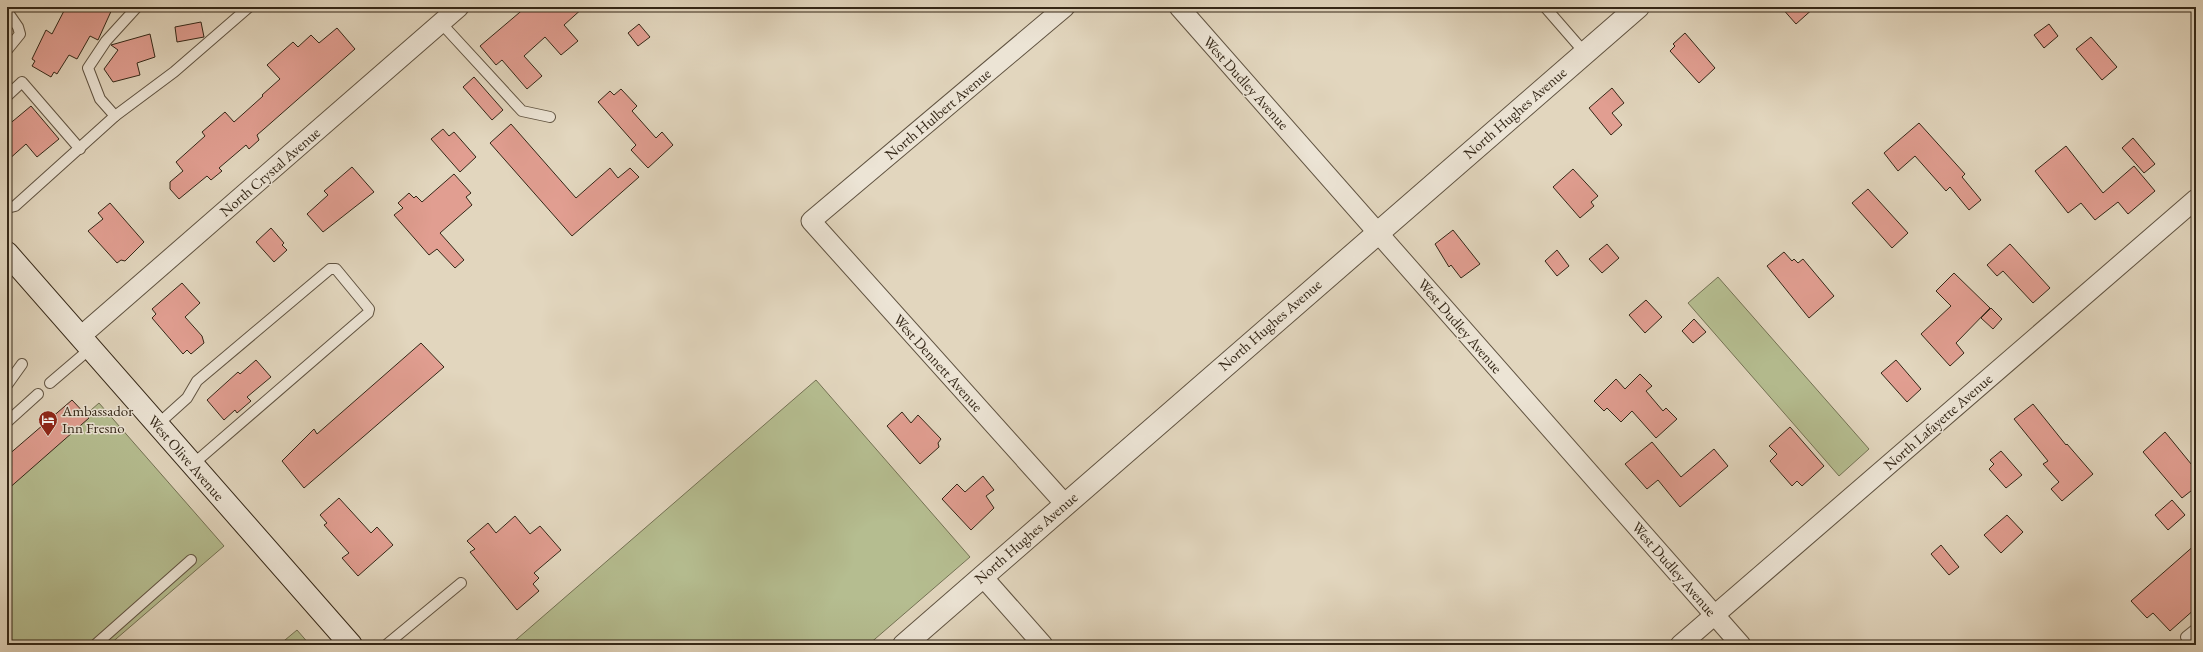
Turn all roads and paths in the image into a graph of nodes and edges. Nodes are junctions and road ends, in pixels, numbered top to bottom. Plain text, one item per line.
1 (137, 7) edge
2 (249, 7) edge
3 (459, 7) edge
4 (1065, 7) edge
5 (1179, 7) edge
6 (1545, 7) edge
7 (1638, 7) edge
8 (9, 14) dead end
9 (441, 23) junction
10 (7, 50) edge
11 (1585, 53) junction
12 (7, 96) edge
13 (114, 116) junction
14 (550, 117) dead end
15 (80, 149) junction
16 (2196, 199) edge
17 (7, 208) edge
18 (811, 221) joint
19 (1378, 232) junction
20 (7, 253) edge
21 (86, 342) junction
22 (22, 364) dead end
23 (50, 383) dead end
24 (7, 385) edge
25 (38, 394) dead end
26 (7, 422) edge
27 (157, 425) junction
28 (192, 465) junction
29 (1065, 504) junction
30 (191, 560) dead end
31 (982, 576) junction
32 (461, 583) dead end
33 (1714, 614) junction
34 (2196, 629) edge
35 (95, 645) edge
36 (351, 645) edge
37 (386, 645) edge
38 (904, 645) edge
39 (1043, 645) edge
40 (1680, 645) edge
41 (1741, 645) edge
42 (2193, 645) edge

1 - 13 lane
2 - 13 lane
3 - 9 street, North Crystal Avenue
4 - 18 street, North Hulbert Avenue
5 - 19 street, West Dudley Avenue
6 - 11 lane
7 - 11 street, North Hughes Avenue
8 - 10 lane
9 - 14 lane
9 - 21 street, North Crystal Avenue
11 - 19 street, North Hughes Avenue
12 - 15 lane
13 - 15 lane
15 - 17 lane
16 - 33 street, North Lafayette Avenue
18 - 29 street, West Dennett Avenue
19 - 29 street, North Hughes Avenue
19 - 33 street, West Dudley Avenue
20 - 21 street, West Olive Avenue
21 - 23 lane
21 - 27 street, West Olive Avenue
22 - 24 lane
25 - 26 lane
27 - 28 street, West Olive Avenue
27 - 28 lane
28 - 36 street, West Olive Avenue
29 - 31 street, North Hughes Avenue
30 - 35 lane
31 - 38 street, North Hughes Avenue
31 - 39 street
32 - 37 lane
33 - 40 street, North Lafayette Avenue
33 - 41 street, West Dudley Avenue
34 - 42 lane

